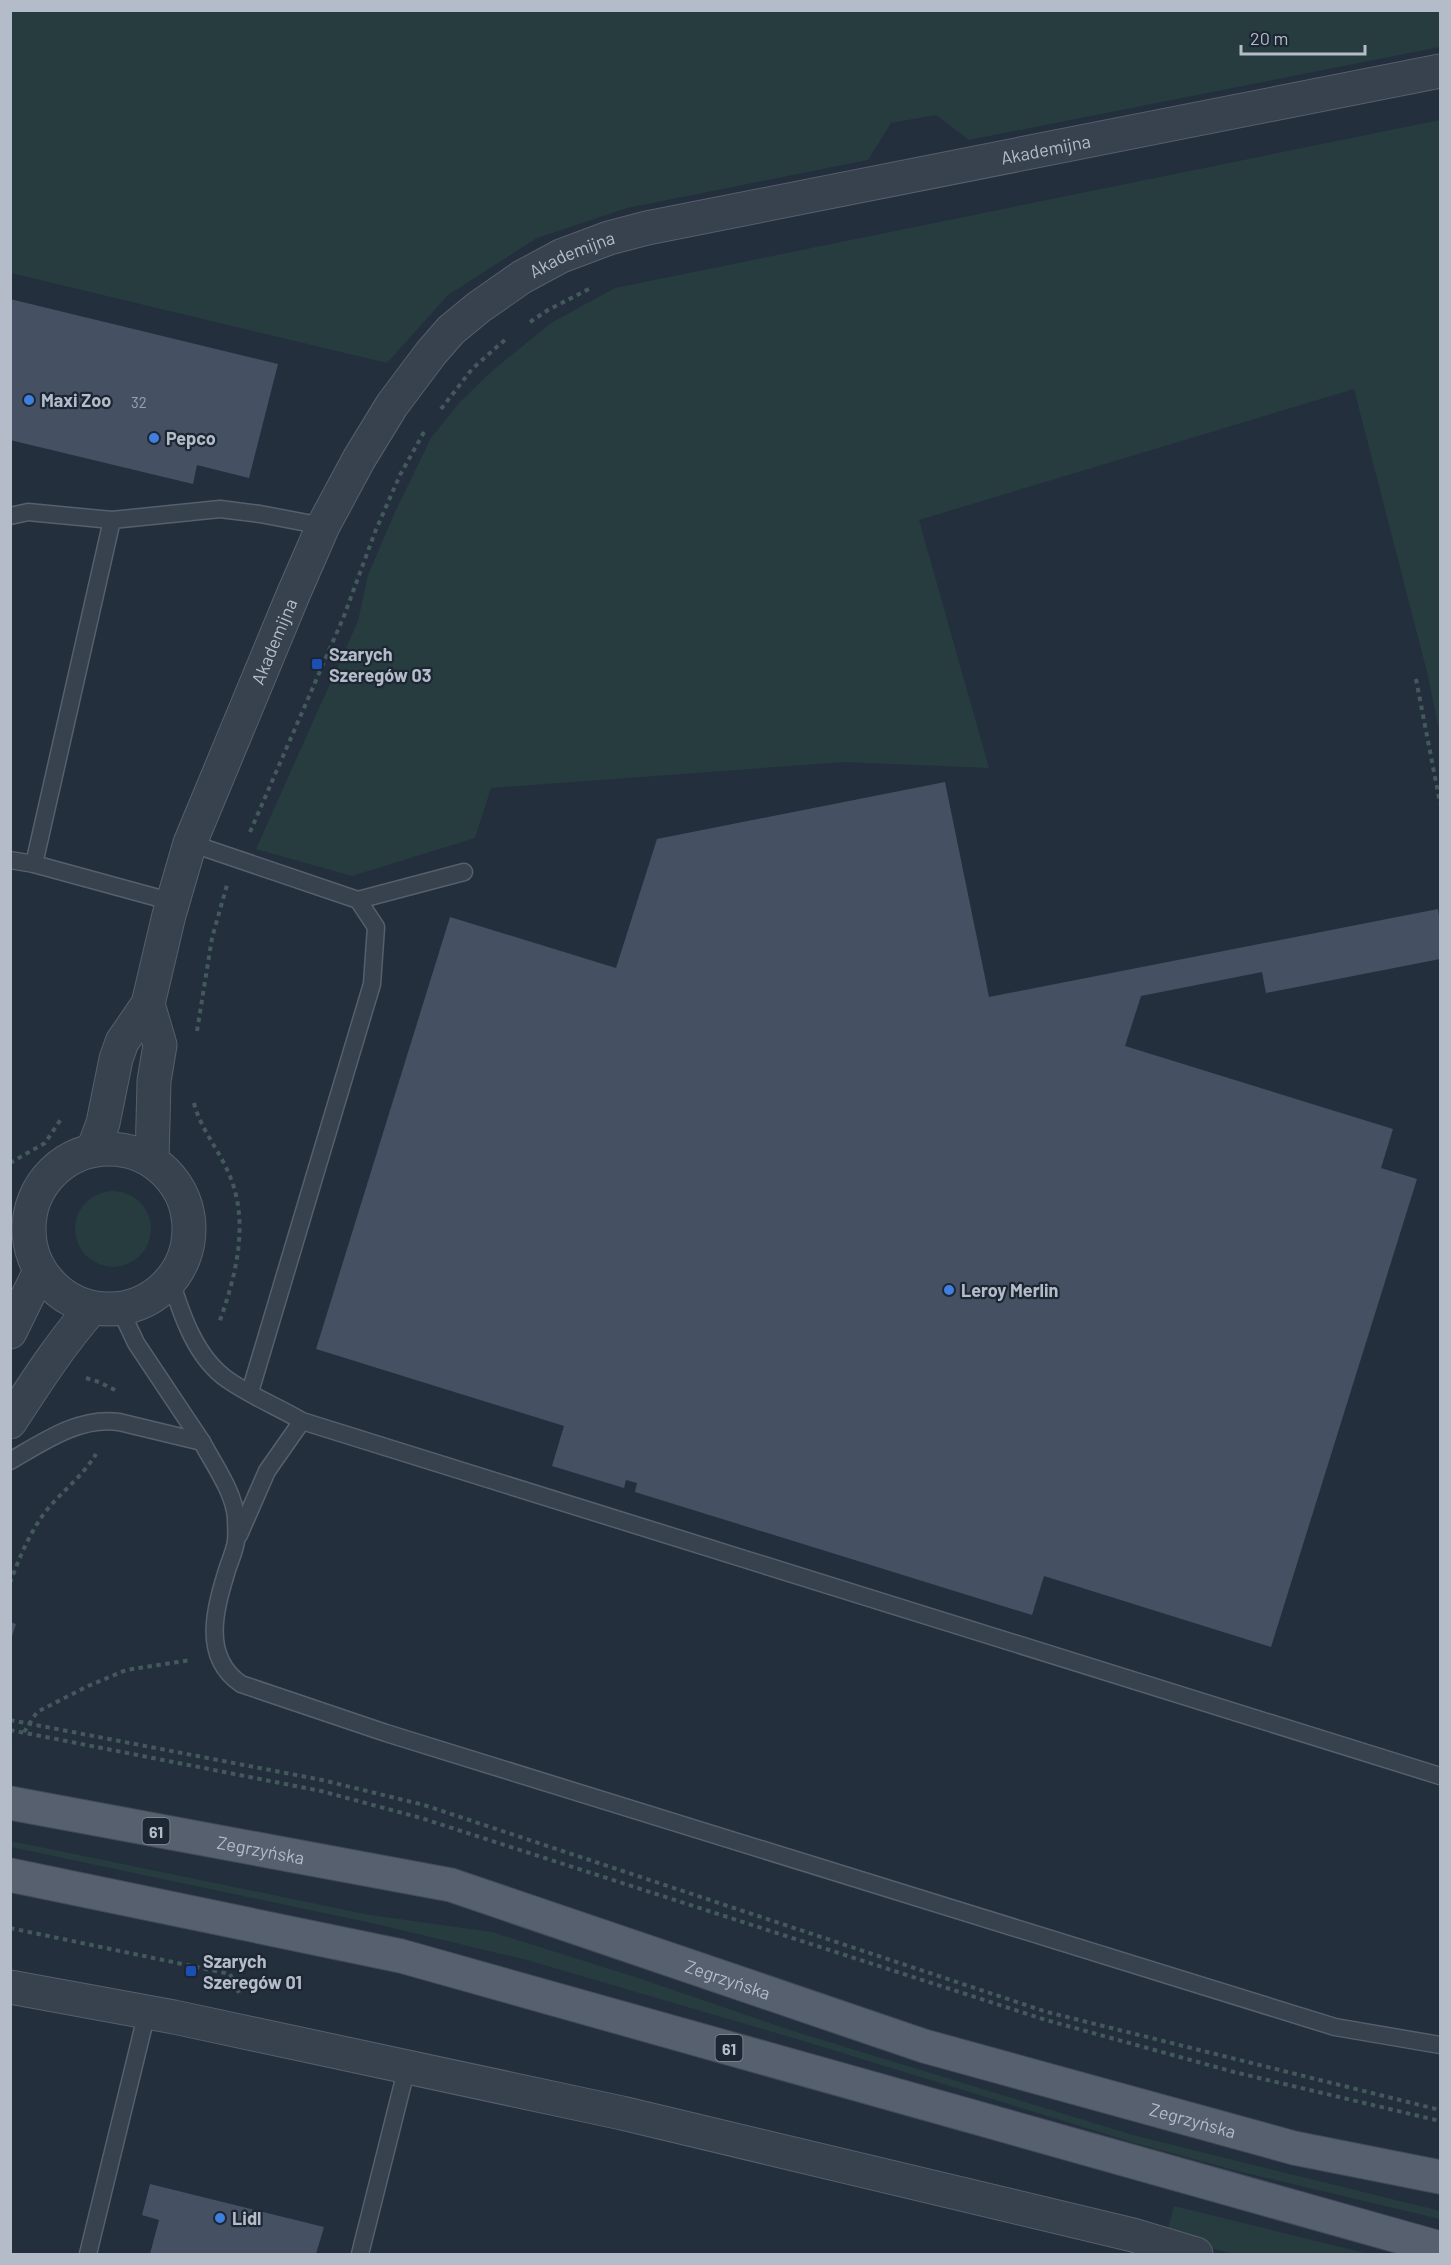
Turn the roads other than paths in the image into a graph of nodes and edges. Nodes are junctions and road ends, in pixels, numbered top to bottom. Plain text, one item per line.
1 (1440, 71) edge
2 (10, 516) edge
3 (112, 520) junction
4 (323, 526) junction
5 (190, 843) junction
6 (10, 860) edge
7 (34, 864) junction
8 (464, 872) dead end
9 (358, 900) junction
10 (173, 902) junction
11 (148, 1004) junction
12 (93, 1150) junction
13 (152, 1161) junction
14 (21, 1204) edge
15 (40, 1271) junction
16 (171, 1281) junction
17 (106, 1309) junction
18 (10, 1332) edge
19 (250, 1392) junction
20 (303, 1421) junction
21 (10, 1422) edge
22 (202, 1442) junction
23 (10, 1461) edge
24 (236, 1541) junction
25 (1440, 1776) edge
26 (10, 1803) edge
27 (10, 1875) edge
28 (10, 1987) edge
29 (147, 2012) junction
30 (1440, 2045) edge
31 (407, 2067) junction
32 (1440, 2178) edge
33 (1131, 2245) edge
34 (1440, 2248) edge
35 (1176, 2252) edge
36 (88, 2254) edge
37 (360, 2254) edge

1 - 4 street, Akademijna
2 - 3 lane
3 - 4 lane
3 - 7 lane
4 - 5 street, Akademijna
5 - 9 lane
5 - 10 street, Akademijna
6 - 7 lane
7 - 10 lane
8 - 9 lane
9 - 19 lane
10 - 11 street, Akademijna
11 - 12 street, Akademijna
11 - 13 street
12 - 13 street
12 - 14 street
13 - 16 street
14 - 15 street
15 - 17 street
15 - 18 street
16 - 17 street
16 - 19 lane
17 - 21 street
17 - 22 lane
19 - 20 lane
20 - 24 lane
20 - 25 lane
22 - 23 lane
22 - 24 lane
24 - 30 lane
26 - 32 main road, Zegrzyńska / 61
27 - 34 main road, 61
28 - 29 street
29 - 31 street
29 - 36 lane
31 - 33 street
31 - 37 lane
33 - 35 street

